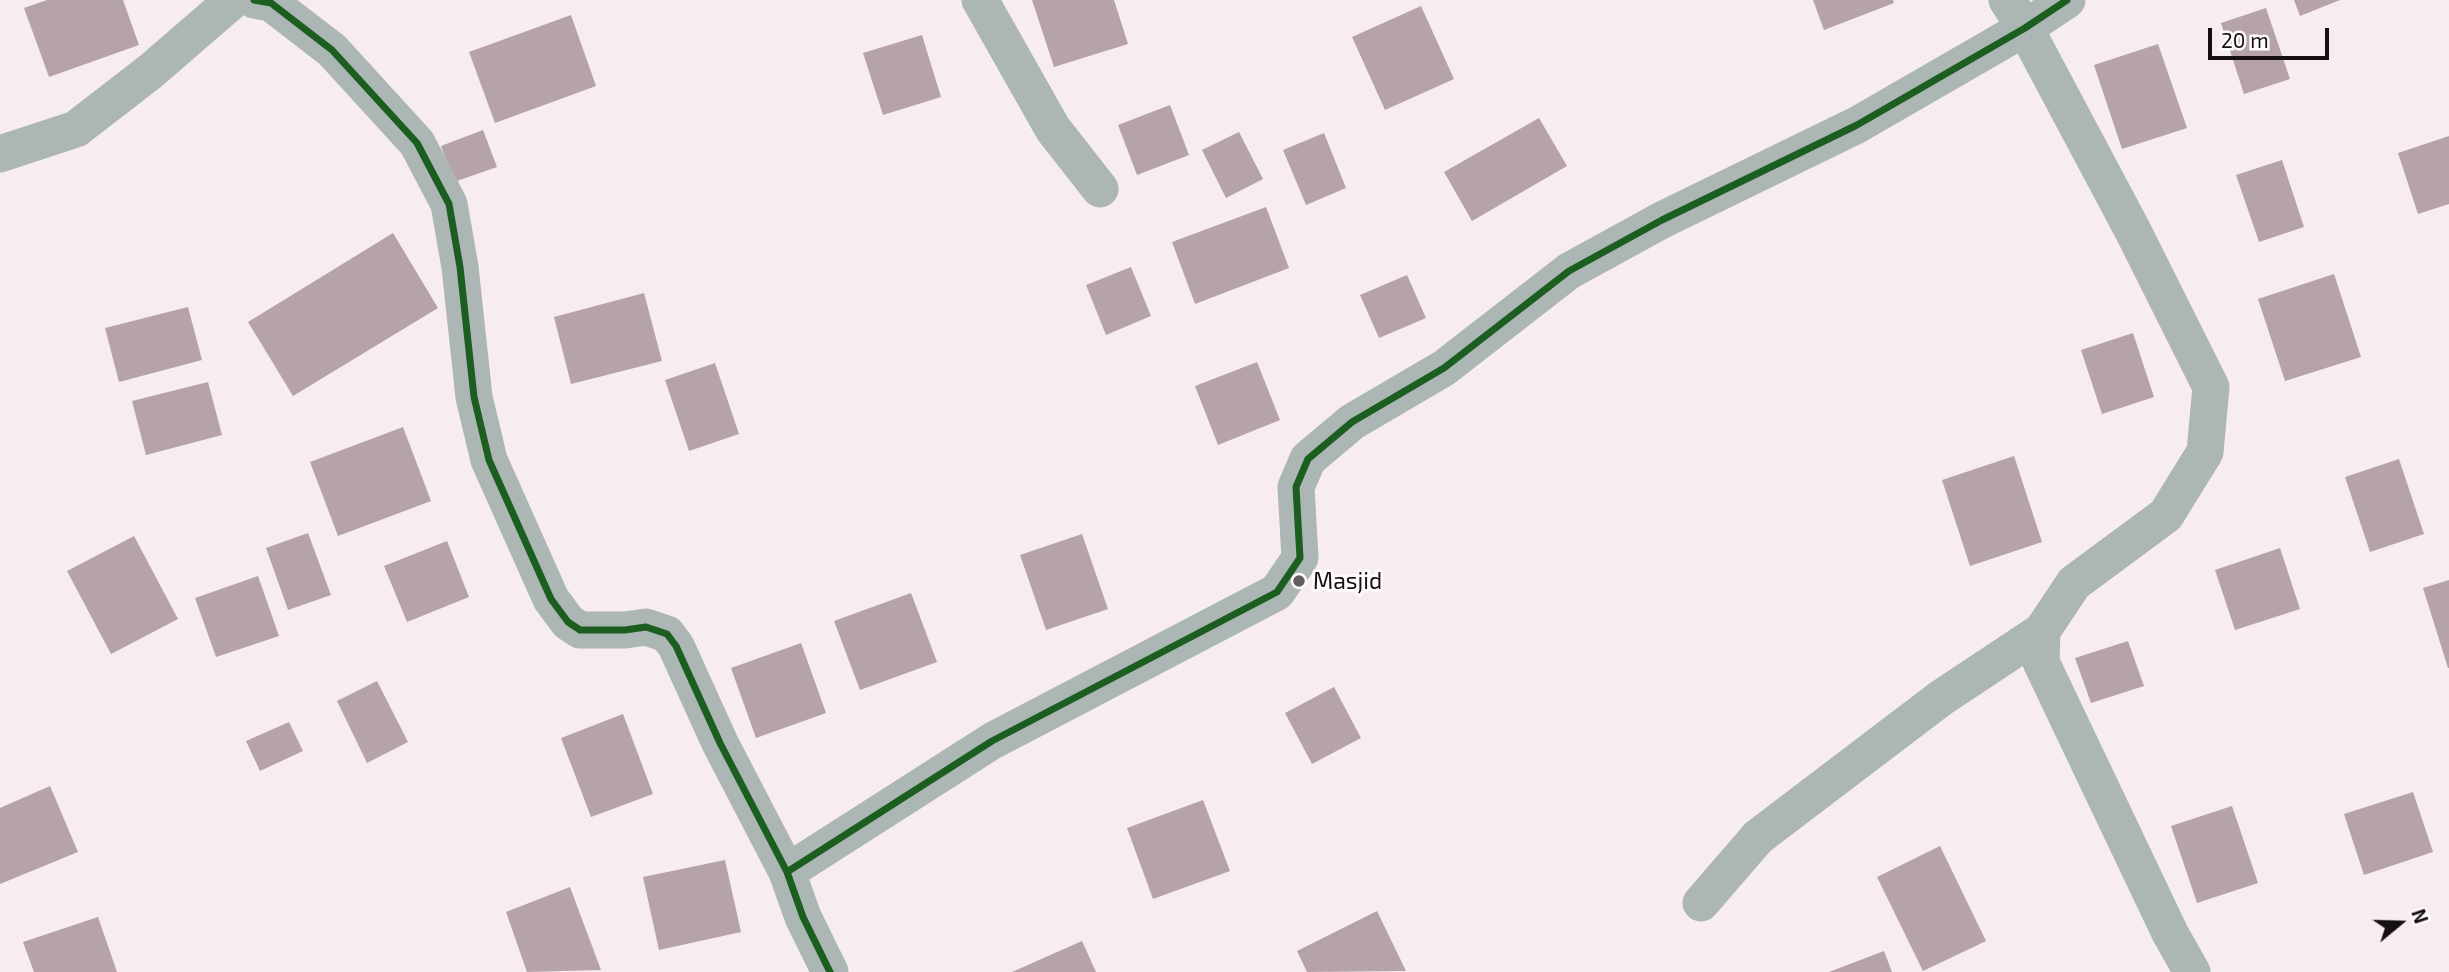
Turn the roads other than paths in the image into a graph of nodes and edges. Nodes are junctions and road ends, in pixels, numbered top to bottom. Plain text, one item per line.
1 (233, 0) edge
2 (254, 0) edge
3 (980, 0) edge
4 (2067, 0) edge
5 (2016, 14) edge
6 (0, 154) edge
7 (1100, 189) dead end
8 (2042, 631) junction
9 (787, 872) junction
10 (1701, 903) dead end
11 (830, 972) edge
12 (2192, 972) edge

1 - 6 street
2 - 9 street
3 - 7 street
4 - 5 street
5 - 8 street
5 - 9 street
8 - 10 street
8 - 12 street
9 - 11 street

